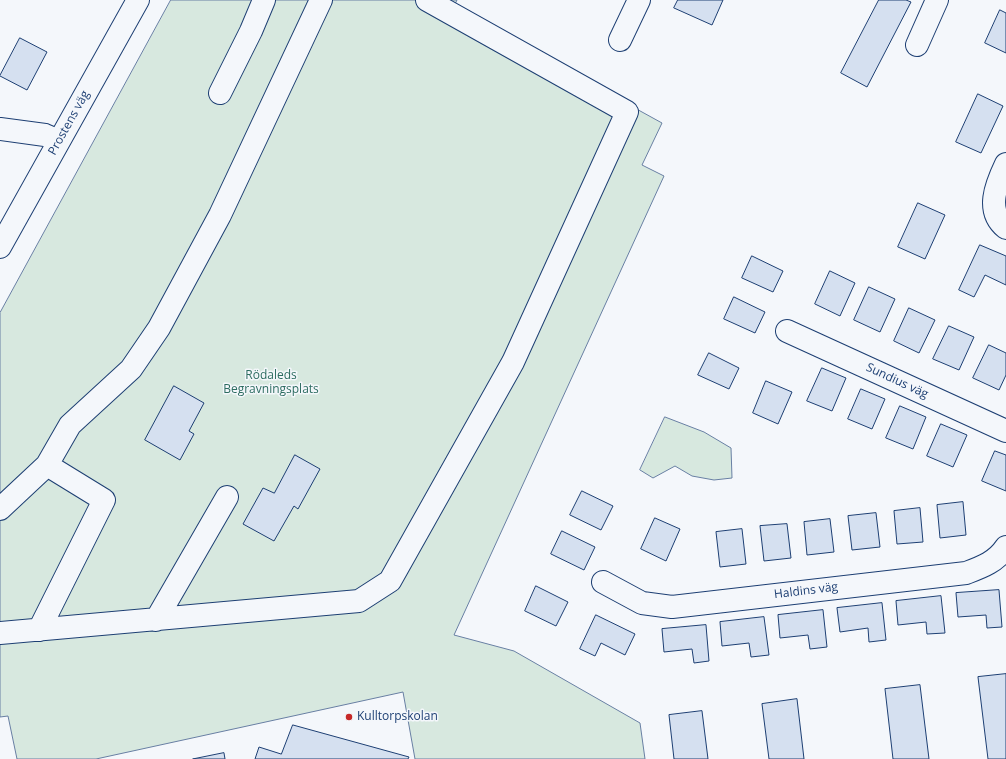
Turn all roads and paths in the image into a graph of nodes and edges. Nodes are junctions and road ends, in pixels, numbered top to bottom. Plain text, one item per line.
1 (138, 0) edge
2 (264, 0) edge
3 (321, 0) edge
4 (427, 0) edge
5 (640, 0) edge
6 (937, 0) edge
7 (620, 40) dead end
8 (917, 44) dead end
9 (220, 93) dead end
10 (0, 129) edge
11 (59, 141) junction
12 (1006, 164) edge
13 (1006, 228) edge
14 (0, 247) edge
15 (787, 331) dead end
16 (1006, 431) edge
17 (47, 465) junction
18 (227, 497) dead end
19 (0, 509) edge
20 (1006, 547) edge
21 (603, 582) dead end
22 (156, 620) junction
23 (39, 630) junction
24 (0, 633) edge

1 - 11 street, Prostens väg
2 - 9 street
3 - 17 street
4 - 22 street
5 - 7 street
6 - 8 street
10 - 11 street
11 - 14 street, Prostens väg
12 - 13 street
15 - 16 street, Sundius väg
17 - 19 street
17 - 23 street
18 - 22 street
20 - 21 street, Haldins väg
22 - 23 street
23 - 24 street

